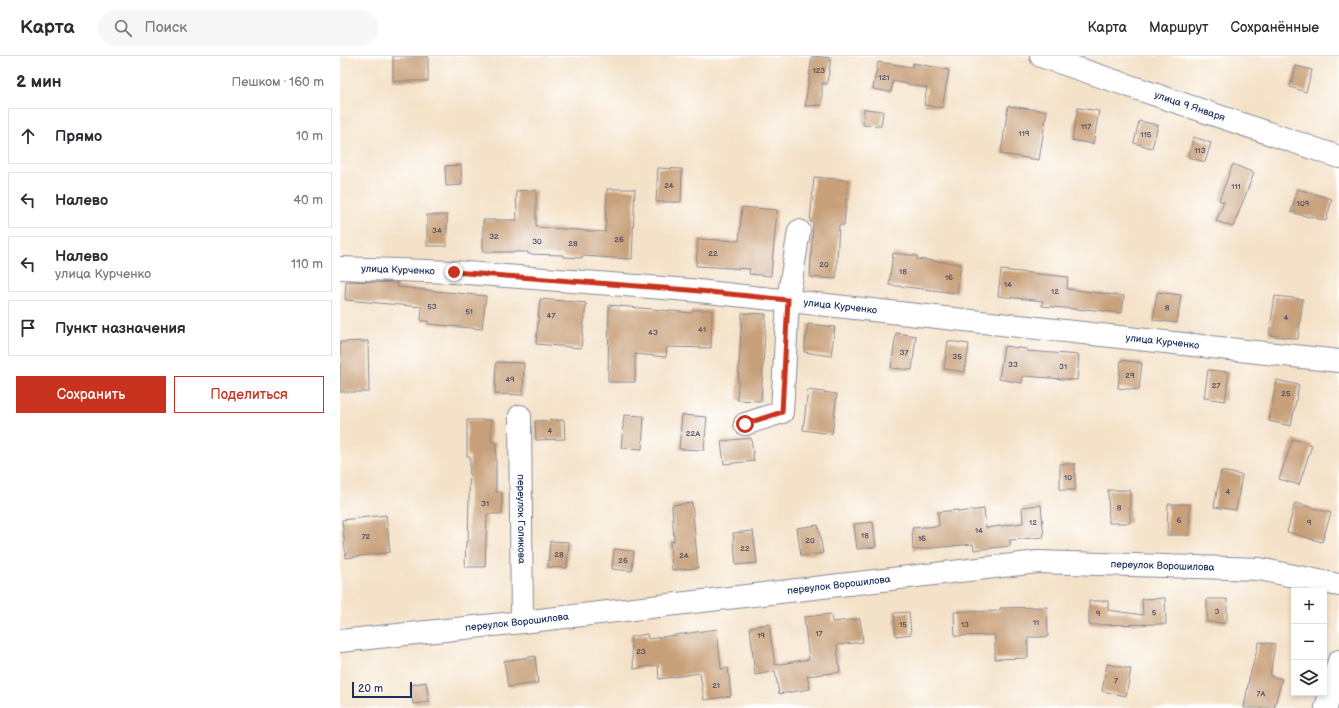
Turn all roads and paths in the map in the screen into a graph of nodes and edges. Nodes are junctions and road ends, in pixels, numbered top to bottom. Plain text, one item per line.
1 (1041, 56) edge
2 (1339, 157) edge
3 (799, 231) dead end
4 (340, 268) edge
5 (788, 300) junction
6 (1339, 361) edge
7 (520, 416) dead end
8 (745, 424) dead end
9 (1339, 585) edge
10 (522, 622) junction
11 (340, 641) edge
12 (1339, 661) edge
13 (1326, 708) edge

1 - 2 street, улица 9 Января
3 - 5 street
4 - 5 street, улица Курченко
5 - 6 street, улица Курченко
5 - 8 street
7 - 10 street, переулок Голикова
9 - 10 street, переулок Ворошилова
10 - 11 street, переулок Ворошилова
12 - 13 street

